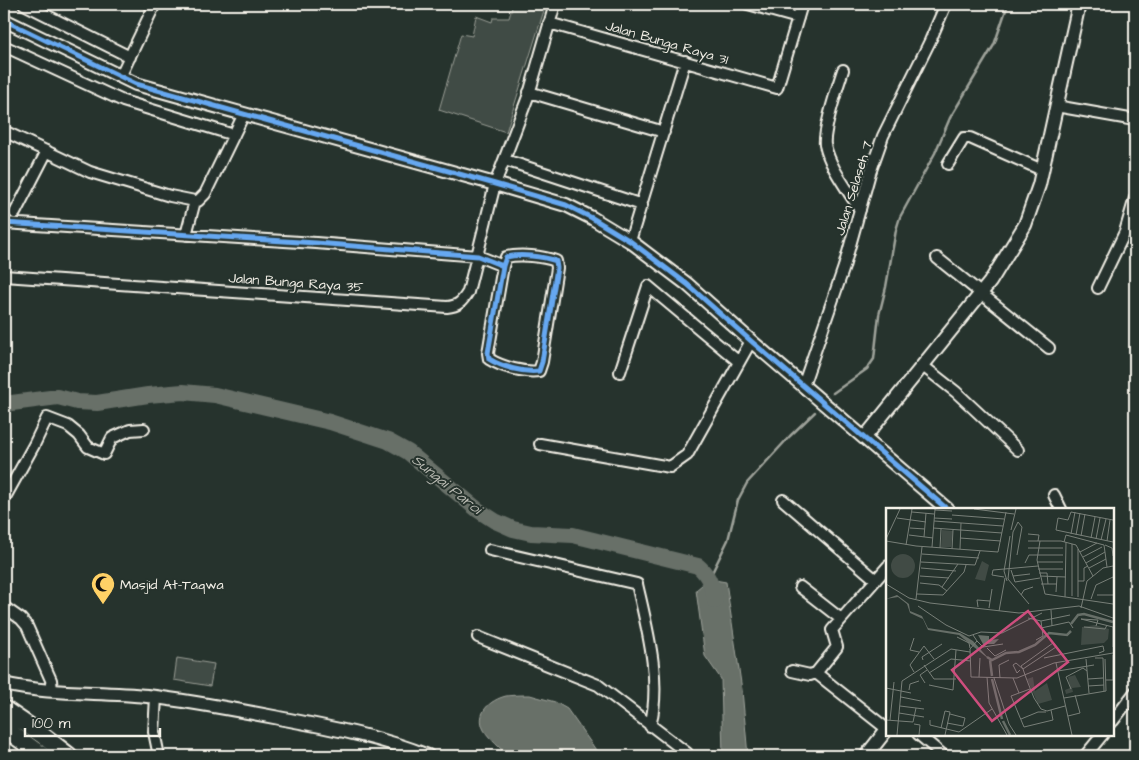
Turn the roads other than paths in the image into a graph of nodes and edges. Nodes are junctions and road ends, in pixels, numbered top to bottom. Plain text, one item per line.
1 (24, 4) edge
2 (155, 4) edge
3 (555, 4) edge
4 (748, 4) edge
5 (802, 4) edge
6 (946, 4) edge
7 (1079, 4) edge
8 (798, 18) junction
9 (4, 20) edge
10 (550, 23) junction
11 (4, 46) edge
12 (130, 57) junction
13 (685, 61) junction
14 (843, 70) dead end
15 (120, 77) junction
16 (530, 92) junction
17 (1056, 106) junction
18 (244, 114) junction
19 (1135, 120) edge
20 (4, 131) edge
21 (664, 132) junction
22 (234, 135) junction
23 (47, 151) junction
24 (505, 160) junction
25 (948, 164) dead end
26 (1042, 170) junction
27 (495, 184) junction
28 (1135, 198) edge
29 (196, 201) junction
30 (642, 205) junction
31 (860, 210) junction
32 (15, 213) dead end
33 (4, 222) edge
34 (186, 235) junction
35 (630, 241) junction
36 (478, 256) junction
37 (937, 258) dead end
38 (503, 266) junction
39 (4, 276) edge
40 (1098, 288) dead end
41 (980, 294) junction
42 (751, 341) junction
43 (1049, 348) dead end
44 (740, 362) junction
45 (923, 366) junction
46 (620, 372) dead end
47 (803, 386) junction
48 (144, 429) dead end
49 (865, 437) junction
50 (540, 444) dead end
51 (1018, 450) dead end
52 (1054, 495) dead end
53 (4, 499) edge
54 (783, 500) dead end
55 (943, 507) edge
56 (1060, 508) edge
57 (490, 550) dead end
58 (886, 568) edge
59 (876, 580) junction
60 (800, 587) dead end
61 (4, 607) edge
62 (841, 619) junction
63 (478, 637) dead end
64 (792, 670) dead end
65 (816, 673) junction
66 (4, 684) edge
67 (52, 690) junction
68 (1135, 692) edge
69 (156, 697) junction
70 (4, 709) edge
71 (1114, 720) edge
72 (650, 726) junction
73 (886, 728) edge
74 (886, 730) edge
75 (7, 731) edge
76 (919, 735) edge
77 (1102, 735) edge
78 (43, 756) edge
79 (69, 756) edge
80 (159, 756) edge
81 (428, 756) edge
82 (688, 756) edge
83 (866, 756) edge
84 (944, 756) edge
85 (1085, 756) edge

1 - 12 street
2 - 12 street
3 - 10 street, Jalan Bunga Raya 35
4 - 8 street
5 - 8 street
6 - 31 street, Jalan Selaseh 7
7 - 17 street
8 - 13 street, Jalan Bunga Raya 31
9 - 15 street
10 - 13 street, Jalan Bunga Raya 31
10 - 16 street, Jalan Bunga Raya 35
11 - 22 street
12 - 15 street
13 - 21 street
14 - 31 street
15 - 18 street
16 - 21 street
16 - 24 street, Jalan Bunga Raya 35
17 - 19 street
17 - 26 street
18 - 22 street
18 - 27 street
20 - 23 street
21 - 30 street
22 - 29 street
23 - 29 street
23 - 32 street
24 - 27 street, Jalan Bunga Raya 35
24 - 30 street
25 - 26 street
26 - 41 street
27 - 35 street
27 - 36 street, Jalan Bunga Raya 35
28 - 40 street
29 - 34 street
30 - 35 street
31 - 47 street, Jalan Selaseh 7
33 - 34 street
34 - 36 street
35 - 42 street
36 - 38 street
36 - 39 street, Jalan Bunga Raya 35
37 - 41 street
38 - 38 street
41 - 43 street
41 - 45 street
42 - 44 street
42 - 47 street
44 - 46 street
44 - 50 street
45 - 49 street
45 - 51 street
47 - 49 street
48 - 53 street
49 - 55 street
52 - 56 street
54 - 59 street
57 - 72 street
58 - 59 street
59 - 62 street
60 - 62 street
61 - 67 street
62 - 65 street
63 - 72 street
64 - 65 street
65 - 73 street
66 - 67 street
67 - 69 street
68 - 71 street
69 - 80 street
69 - 81 street
70 - 79 highway
72 - 82 street
74 - 83 street
75 - 78 highway
76 - 84 street
77 - 85 street

